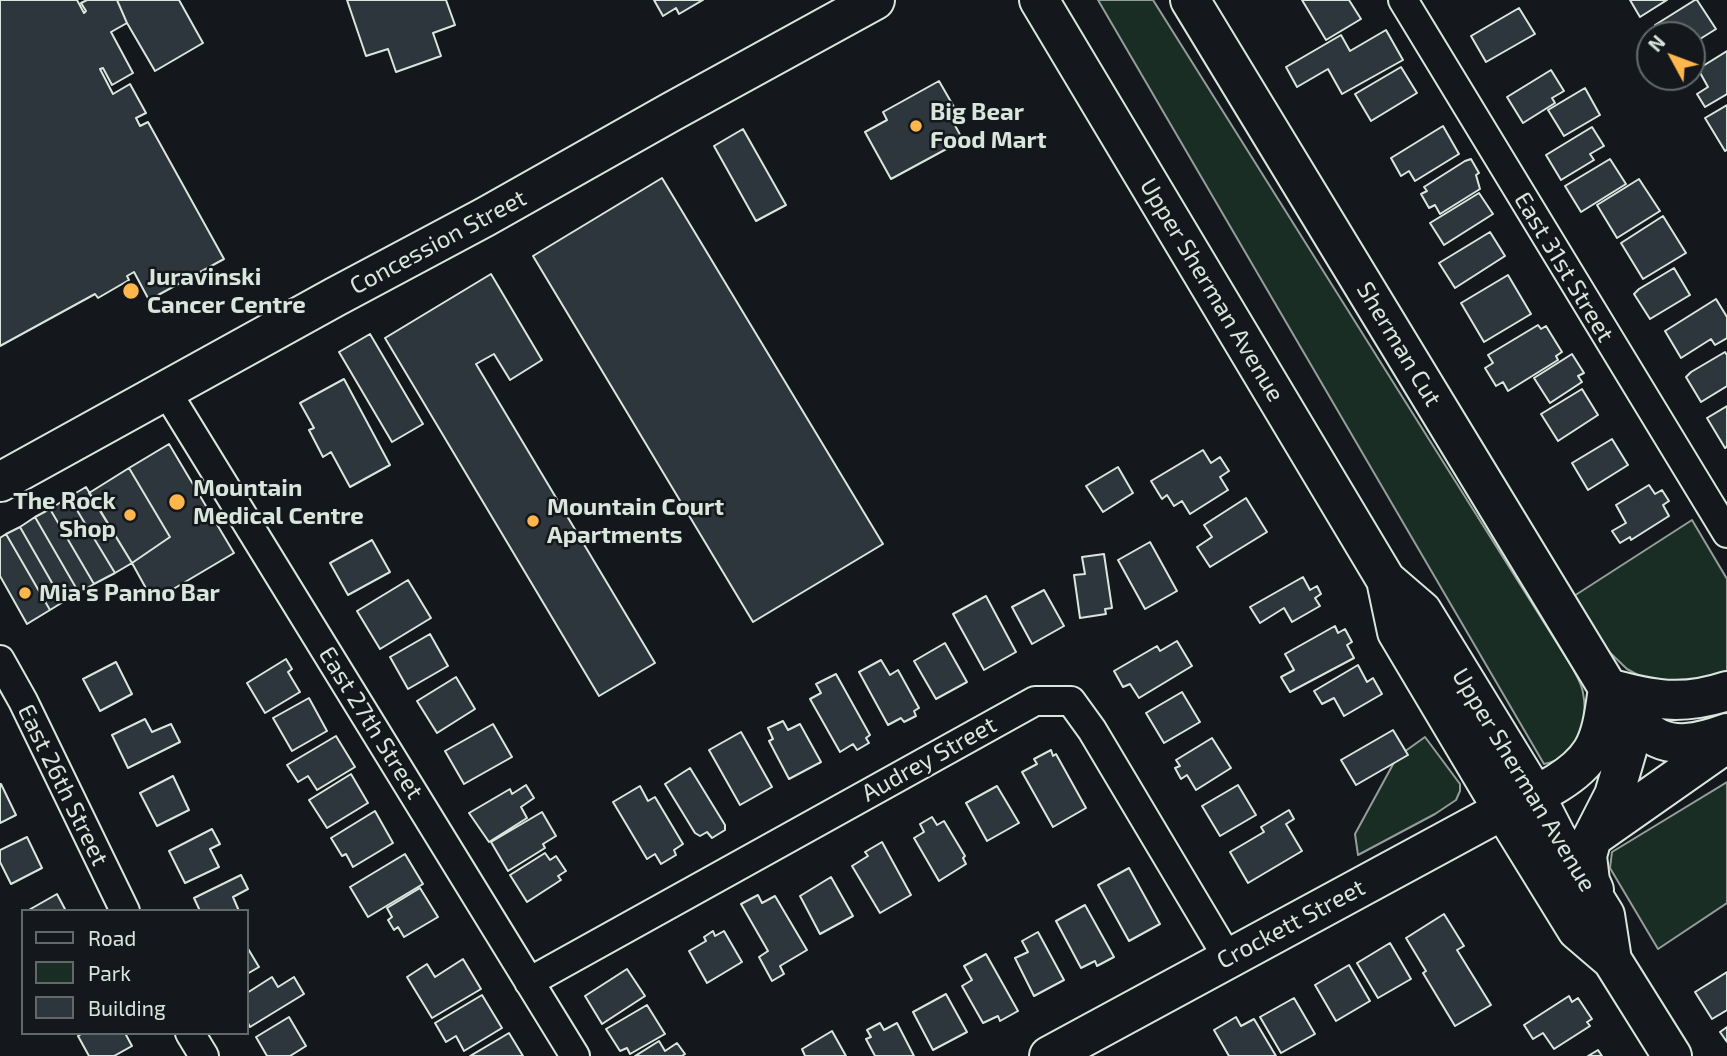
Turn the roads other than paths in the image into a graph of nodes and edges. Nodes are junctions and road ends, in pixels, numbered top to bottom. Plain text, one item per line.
1 (875, 0) edge
2 (1039, 0) edge
3 (1191, 0) edge
4 (1402, 0) edge
5 (166, 391) junction
6 (0, 482) edge
7 (1727, 533) edge
8 (0, 660) edge
9 (1608, 688) junction
10 (1727, 691) edge
11 (1727, 733) edge
12 (1727, 743) edge
13 (1519, 802) junction
14 (1592, 838) junction
15 (124, 909) edge
16 (1605, 915) junction
17 (1228, 958) junction
18 (1612, 960) junction
19 (529, 982) junction
20 (191, 1035) edge
21 (204, 1056) edge
22 (575, 1056) edge
23 (1049, 1056) edge
24 (1672, 1056) edge

1 - 5 main road, Concession Street
2 - 13 main road, Upper Sherman Avenue
3 - 9 main road, Sherman Cut
4 - 7 street, East 31st Street
5 - 6 main road, Concession Street
5 - 19 street, East 27th Street
8 - 15 street, East 26th Street
9 - 10 main road
9 - 11 main road
9 - 13 main road, Crockett Street
9 - 14 main road
12 - 14 main road
13 - 16 main road, Upper Sherman Avenue
13 - 17 main road, Crockett Street
13 - 18 main road, Upper Sherman Avenue
14 - 16 main road
16 - 18 main road, Upper Sherman Avenue
17 - 19 street, Audrey Street
17 - 23 main road, Crockett Street
18 - 24 main road, Upper Sherman Avenue
19 - 22 street, East 27th Street
20 - 21 street

